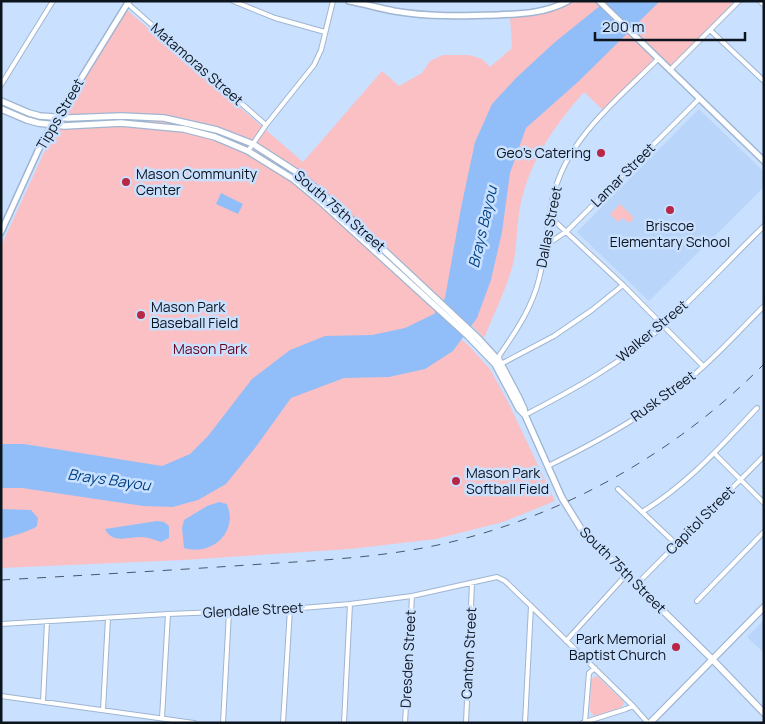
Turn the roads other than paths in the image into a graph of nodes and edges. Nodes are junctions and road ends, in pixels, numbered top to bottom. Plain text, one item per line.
1 (54, 1) edge
2 (233, 1) edge
3 (333, 1) edge
4 (349, 1) edge
5 (568, 1) edge
6 (599, 1) edge
7 (739, 1) edge
8 (760, 1) edge
9 (128, 2) edge
10 (764, 4) edge
11 (710, 30) junction
12 (325, 32) junction
13 (658, 59) junction
14 (670, 70) junction
15 (764, 81) edge
16 (1, 85) edge
17 (699, 99) junction
18 (1, 101) edge
19 (1, 109) edge
20 (57, 117) junction
21 (164, 118) junction
22 (52, 125) junction
23 (266, 125) junction
24 (164, 126) junction
25 (253, 144) junction
26 (248, 151) junction
27 (764, 161) edge
28 (548, 216) junction
29 (764, 226) edge
30 (567, 231) junction
31 (1, 232) edge
32 (544, 246) junction
33 (623, 285) junction
34 (430, 297) junction
35 (764, 306) edge
36 (662, 326) junction
37 (476, 340) junction
38 (500, 362) junction
39 (703, 366) junction
40 (757, 408) dead end
41 (525, 415) junction
42 (714, 453) junction
43 (764, 456) edge
44 (548, 466) junction
45 (740, 480) junction
46 (618, 488) dead end
47 (764, 503) edge
48 (642, 512) junction
49 (764, 532) edge
50 (676, 544) junction
51 (626, 575) junction
52 (472, 583) junction
53 (636, 585) junction
54 (412, 596) junction
55 (697, 601) dead end
56 (350, 604) junction
57 (531, 606) junction
58 (764, 607) edge
59 (290, 609) junction
60 (229, 612) junction
61 (168, 614) junction
62 (108, 618) junction
63 (47, 622) junction
64 (1, 624) edge
65 (566, 641) junction
66 (712, 659) junction
67 (595, 668) junction
68 (1, 696) edge
69 (43, 702) junction
70 (633, 706) junction
71 (103, 710) junction
72 (764, 713) edge
73 (162, 718) junction
74 (584, 722) edge
75 (194, 723) edge
76 (224, 723) edge
77 (283, 723) edge
78 (344, 723) edge
79 (405, 723) edge
80 (466, 723) edge
81 (525, 723) edge
82 (649, 723) edge

1 - 16 street
2 - 12 street
3 - 12 street
4 - 5 street
6 - 13 street
7 - 11 street
8 - 10 street
9 - 20 street, Tipps Street
9 - 23 street, Matamoras Street
11 - 14 street
11 - 15 street
12 - 23 street
13 - 14 street
13 - 28 street, Dallas Street
14 - 17 street
17 - 27 street
17 - 30 street, Lamar Street
18 - 20 main road, South 75th Street
19 - 22 main road, South 75th Street
20 - 21 main road, South 75th Street
20 - 22 street, Tipps Street
21 - 24 main road
21 - 25 main road, South 75th Street
22 - 24 main road, South 75th Street
22 - 31 street, Tipps Street
23 - 25 street
24 - 26 main road, South 75th Street
25 - 26 street
25 - 34 main road, South 75th Street
26 - 34 main road, South 75th Street
28 - 30 street
28 - 32 street, Dallas Street
29 - 36 street, Walker Street
30 - 32 street, Lamar Street
30 - 33 street
32 - 38 street, Dallas Street
33 - 36 street
33 - 38 street
34 - 37 main road, South 75th Street
35 - 39 street, Rusk Street
36 - 39 street
36 - 41 street, Walker Street
37 - 38 main road, South 75th Street
37 - 41 main road, South 75th Street
38 - 41 main road, South 75th Street
39 - 44 street, Rusk Street
40 - 42 street
41 - 44 main road, South 75th Street
42 - 45 street
42 - 48 street
43 - 45 street, Capitol Street
44 - 51 main road, South 75th Street
45 - 47 street
45 - 50 street, Capitol Street
46 - 48 street
48 - 50 street
49 - 55 street
50 - 53 street, Capitol Street
51 - 53 main road, South 75th Street
51 - 65 street
52 - 54 street, Glendale Street
52 - 57 street, Glendale Street
52 - 80 street, Canton Street
53 - 66 main road, South 75th Street
54 - 56 street, Glendale Street
54 - 79 street, Dresden Street
56 - 59 street, Glendale Street
56 - 78 street
57 - 65 street
57 - 81 street
58 - 66 main road
59 - 60 street, Glendale Street
59 - 77 street
60 - 61 street, Glendale Street
60 - 76 street
61 - 62 street, Glendale Street
61 - 73 street
62 - 63 street, Glendale Street
62 - 71 street
63 - 64 street, Glendale Street
63 - 69 street
65 - 67 street
66 - 72 main road, South 75th Street
66 - 82 main road
67 - 70 street
67 - 74 street
68 - 69 street
69 - 71 street
70 - 74 street
70 - 82 street
71 - 73 street
73 - 75 street

